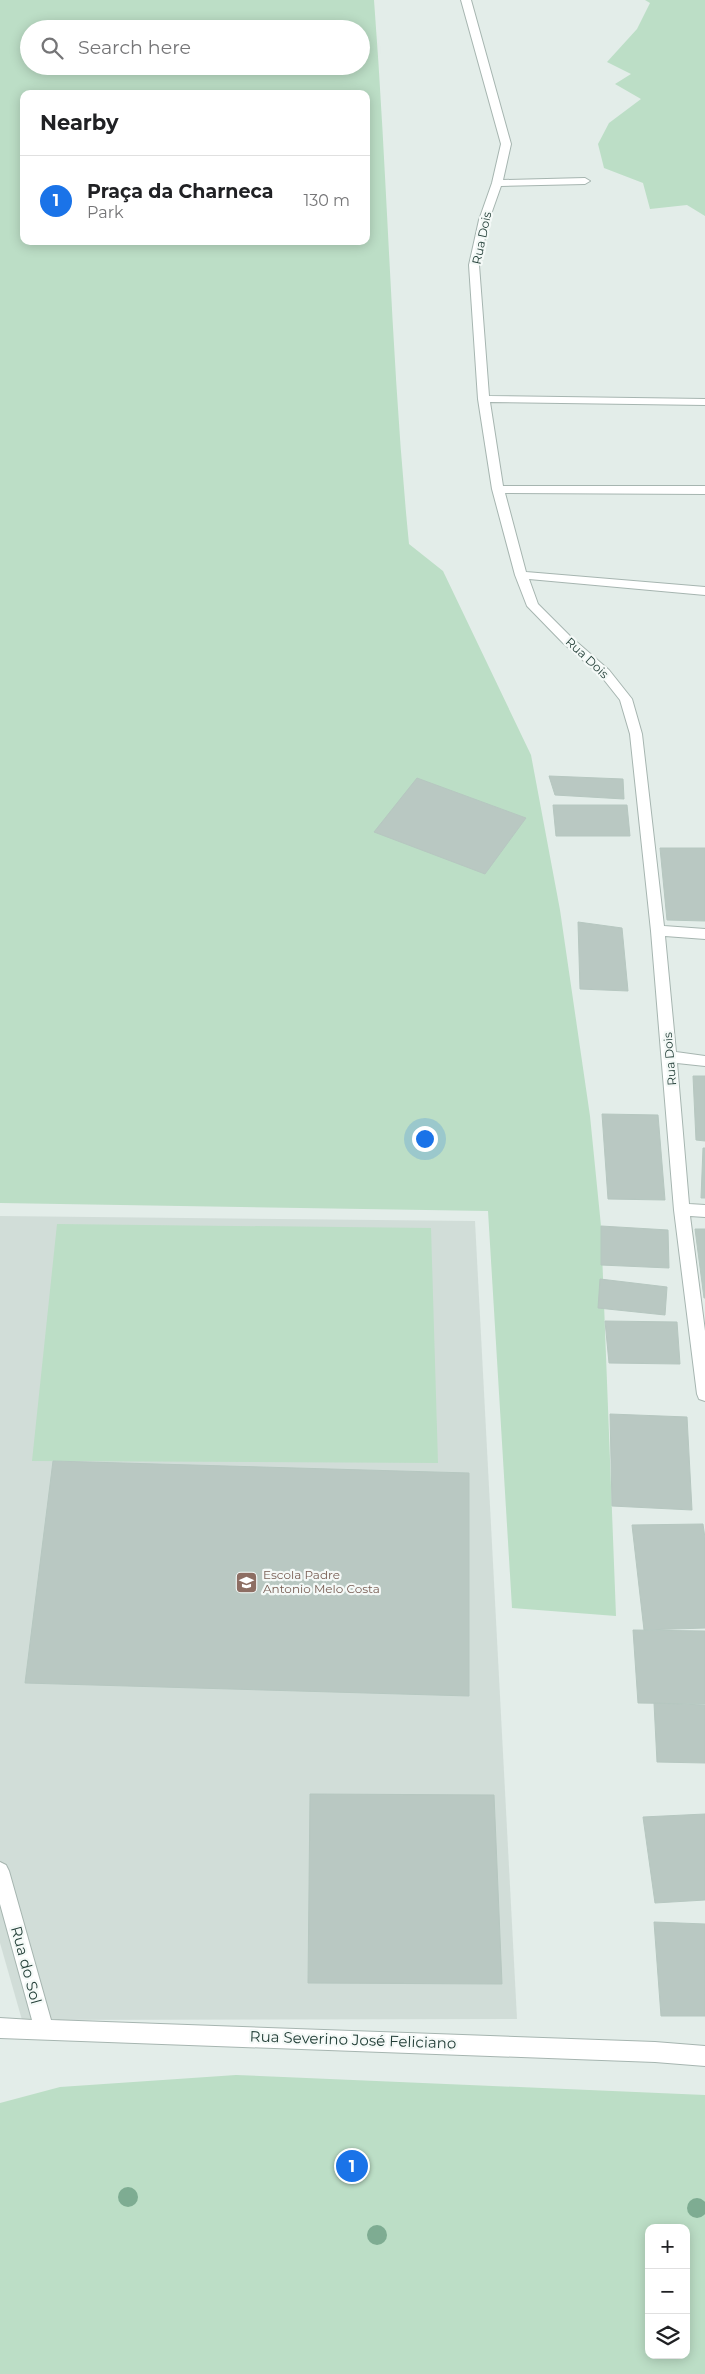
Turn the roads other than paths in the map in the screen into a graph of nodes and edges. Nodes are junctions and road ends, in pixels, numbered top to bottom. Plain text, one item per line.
1 (466, 0) edge
2 (585, 181) dead end
3 (497, 183) junction
4 (484, 399) junction
5 (705, 402) edge
6 (498, 489) junction
7 (705, 490) edge
8 (521, 575) junction
9 (705, 591) edge
10 (658, 930) junction
11 (705, 934) edge
12 (670, 1058) junction
13 (705, 1061) edge
14 (682, 1210) junction
15 (705, 1211) edge
16 (704, 1372) edge
17 (705, 1394) edge
18 (0, 1871) edge
19 (0, 2028) edge
20 (44, 2030) junction
21 (705, 2056) edge

1 - 3 street, Rua Dois
2 - 3 street
3 - 4 street, Rua Dois
4 - 5 street
4 - 6 street, Rua Dois
6 - 7 street
6 - 8 street, Rua Dois
8 - 9 street
8 - 10 street, Rua Dois
10 - 11 street
10 - 12 street, Rua Dois
12 - 13 street
12 - 14 street, Rua Dois
14 - 15 street
14 - 16 street, Rua Dois
16 - 17 street, Rua Dois
18 - 20 street, Rua do Sol
19 - 20 street, Rua Severino José Feliciano
20 - 21 street, Rua Severino José Feliciano

